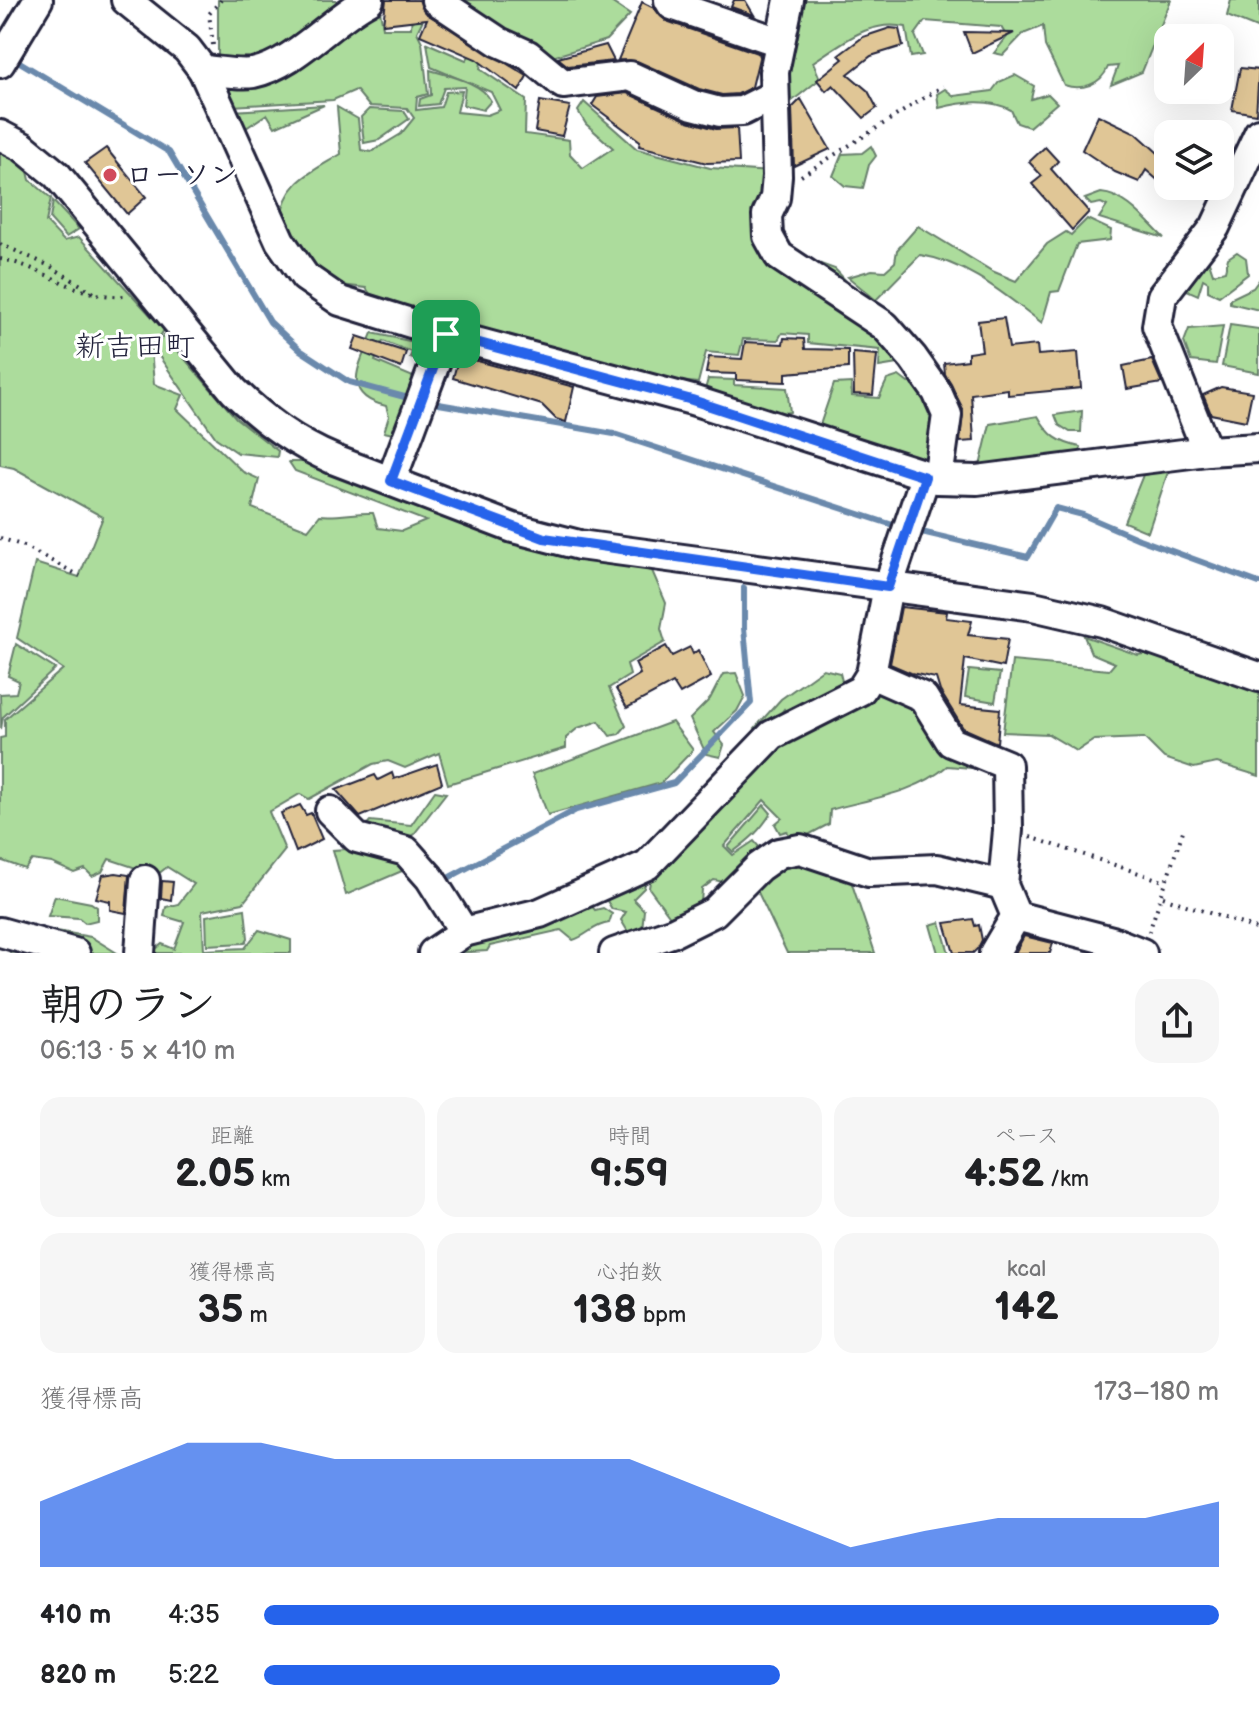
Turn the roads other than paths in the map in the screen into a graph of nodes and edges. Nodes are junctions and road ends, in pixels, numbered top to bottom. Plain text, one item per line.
1 (38, 0) edge
2 (126, 0) edge
3 (369, 0) edge
4 (436, 0) edge
5 (669, 0) edge
6 (789, 0) edge
7 (779, 42) junction
8 (6, 52) edge
9 (207, 70) junction
10 (774, 95) junction
11 (1259, 133) edge
12 (0, 135) edge
13 (446, 334) junction
14 (1259, 448) edge
15 (1207, 451) junction
16 (931, 478) junction
17 (391, 481) junction
18 (888, 587) junction
19 (871, 674) junction
20 (1259, 677) edge
21 (330, 811) dead end
22 (145, 880) dead end
23 (1003, 885) junction
24 (1016, 916) junction
25 (0, 932) edge
26 (464, 932) junction
27 (75, 953) edge
28 (140, 953) edge
29 (433, 953) edge
30 (614, 953) edge
31 (994, 953) edge
32 (1141, 953) edge

1 - 8 street
2 - 9 street
3 - 9 street
4 - 10 street
5 - 7 street
6 - 7 street
7 - 10 street
9 - 13 street
10 - 16 street
11 - 15 street
12 - 17 street
13 - 16 street
13 - 17 street
14 - 15 street
15 - 16 street
16 - 18 street
17 - 18 street
18 - 19 street
18 - 20 street
19 - 23 street
19 - 26 street
21 - 26 street
22 - 28 street
23 - 24 street
23 - 30 street
24 - 31 street
24 - 32 street
25 - 27 street
26 - 29 street

